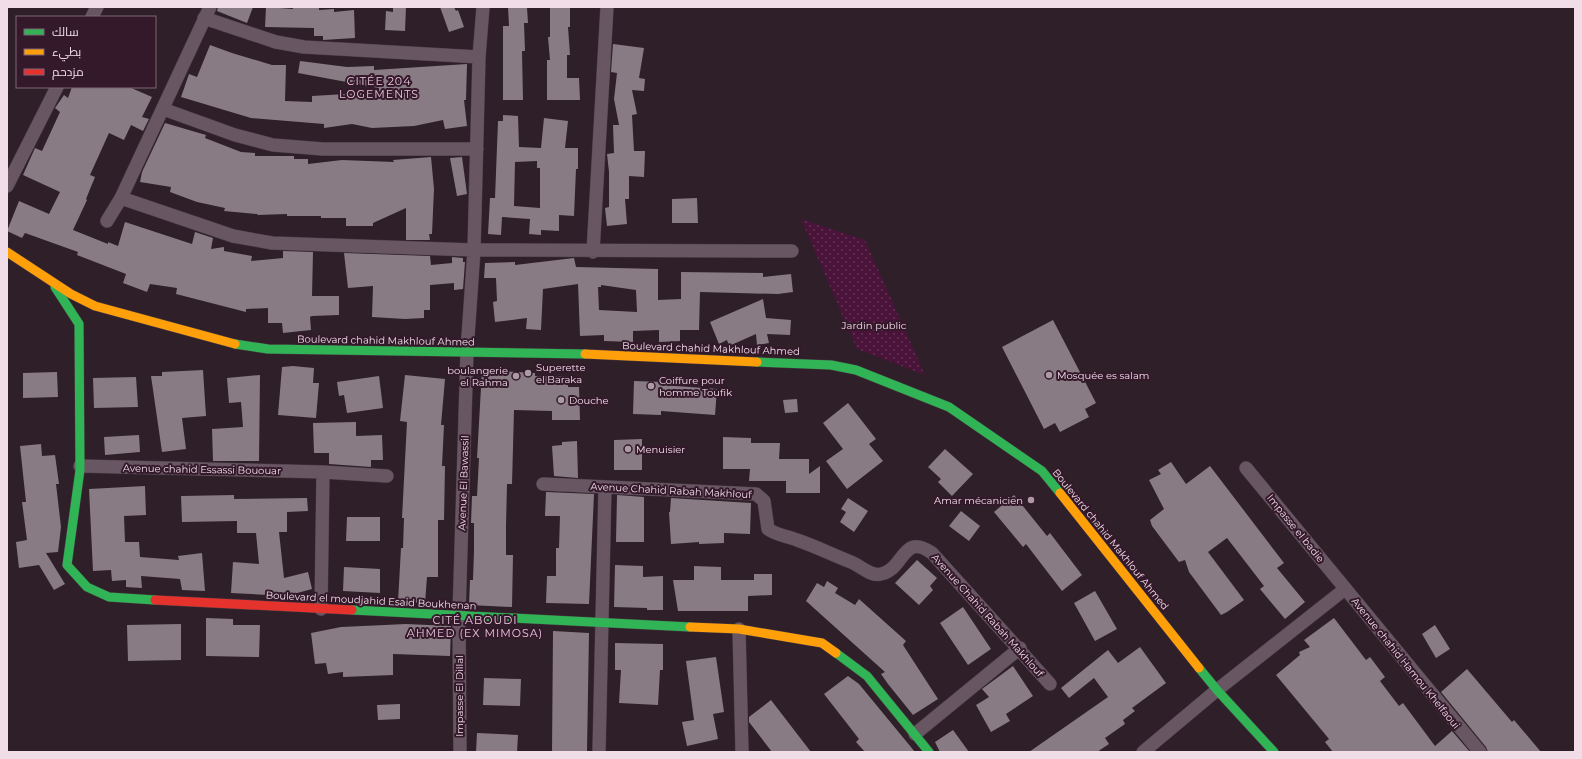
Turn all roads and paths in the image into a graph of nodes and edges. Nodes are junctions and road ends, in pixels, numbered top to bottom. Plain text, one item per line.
1 (97, 7) edge
2 (482, 7) edge
3 (607, 7) edge
4 (207, 12) edge
5 (92, 16) edge
6 (479, 57) junction
7 (56, 88) edge
8 (163, 109) junction
9 (477, 149) junction
10 (7, 186) edge
11 (120, 198) junction
12 (107, 221) dead end
13 (474, 250) junction
14 (7, 252) edge
15 (593, 252) junction
16 (792, 252) dead end
17 (52, 282) junction
18 (467, 351) junction
19 (80, 466) junction
20 (1246, 468) dead end
21 (323, 472) junction
22 (387, 476) dead end
23 (543, 484) dead end
24 (605, 487) junction
25 (1345, 589) junction
26 (321, 609) junction
27 (459, 615) junction
28 (602, 622) junction
29 (739, 629) junction
30 (1020, 648) junction
31 (1050, 684) dead end
32 (1217, 690) junction
33 (914, 734) junction
34 (743, 751) edge
35 (460, 752) edge
36 (599, 752) edge
37 (929, 752) edge
38 (1143, 752) edge
39 (1274, 752) edge
40 (1480, 752) edge

1 - 5 street
2 - 6 street, Avenue El Bawassil
3 - 15 street
4 - 6 street
4 - 8 street
6 - 9 street, Avenue El Bawassil
7 - 10 street
8 - 9 street
8 - 11 street
9 - 13 street, Avenue El Bawassil
11 - 12 street
11 - 13 street
13 - 15 street
13 - 18 street, Avenue El Bawassil
14 - 17 main road, Boulevard chahid Makhlouf Ahmed
15 - 16 street
17 - 18 main road, Boulevard chahid Makhlouf Ahmed
17 - 19 main road, Boulevard el moudjahid Esaid Boukhenan
18 - 27 street, Avenue El Bawassil
18 - 32 main road, Boulevard chahid Makhlouf Ahmed
19 - 21 street, Avenue chahid Essassi Bououar
19 - 26 main road, Boulevard el moudjahid Esaid Boukhenan
20 - 25 street, Impasse el badie
21 - 22 street, Avenue chahid Essassi Bououar
21 - 26 street
23 - 24 street, Avenue Chahid Rabah Makhlouf
24 - 28 street
24 - 30 street, Avenue Chahid Rabah Makhlouf
25 - 32 street, Avenue chahid Hamou Khelfaoui
25 - 40 street, Avenue chahid Hamou Khelfaoui
26 - 27 main road, Boulevard el moudjahid Esaid Boukhenan
27 - 28 main road, Boulevard el moudjahid Esaid Boukhenan
27 - 35 street, Impasse El Dillal
28 - 29 main road, Boulevard el moudjahid Esaid Boukhenan
28 - 36 street
29 - 33 main road, Boulevard el moudjahid Esaid Boukhenan
29 - 34 street
30 - 31 street, Avenue Chahid Rabah Makhlouf
30 - 33 street
32 - 38 street, Avenue chahid Hamou Khelfaoui
32 - 39 main road, Boulevard chahid Makhlouf Ahmed
33 - 37 main road, Boulevard el moudjahid Esaid Boukhenan

